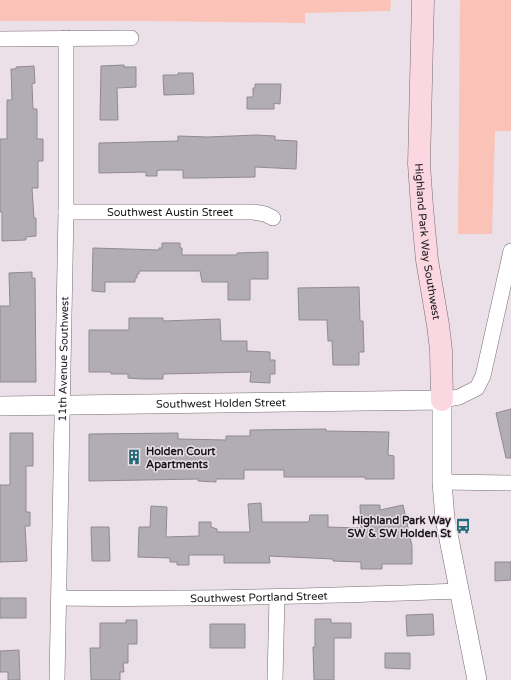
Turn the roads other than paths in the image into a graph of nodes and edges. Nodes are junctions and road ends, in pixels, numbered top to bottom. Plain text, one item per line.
1 (423, 0) edge
2 (66, 38) junction
3 (131, 38) dead end
4 (0, 39) edge
5 (66, 212) junction
6 (273, 218) dead end
7 (511, 251) edge
8 (442, 400) junction
9 (62, 405) junction
10 (0, 406) edge
11 (442, 482) junction
12 (511, 483) edge
13 (460, 591) junction
14 (277, 597) junction
15 (59, 598) junction
16 (57, 680) edge
17 (275, 680) edge
18 (477, 680) edge

1 - 8 main road, Highland Park Way Southwest
2 - 3 street
2 - 4 street
2 - 5 street, 11th Avenue Southwest
5 - 6 street, Southwest Austin Street
5 - 9 street, 11th Avenue Southwest
7 - 8 street
8 - 9 street, Southwest Holden Street
8 - 11 street, Highland Park Way Southwest
9 - 10 street, Southwest Holden Street
9 - 15 street, 11th Avenue Southwest
11 - 12 street
11 - 13 street, Highland Park Way Southwest
13 - 14 street, Southwest Portland Street
13 - 18 street, Highland Park Way Southwest
14 - 15 street, Southwest Portland Street
14 - 17 street
15 - 16 street, 11th Avenue Southwest

